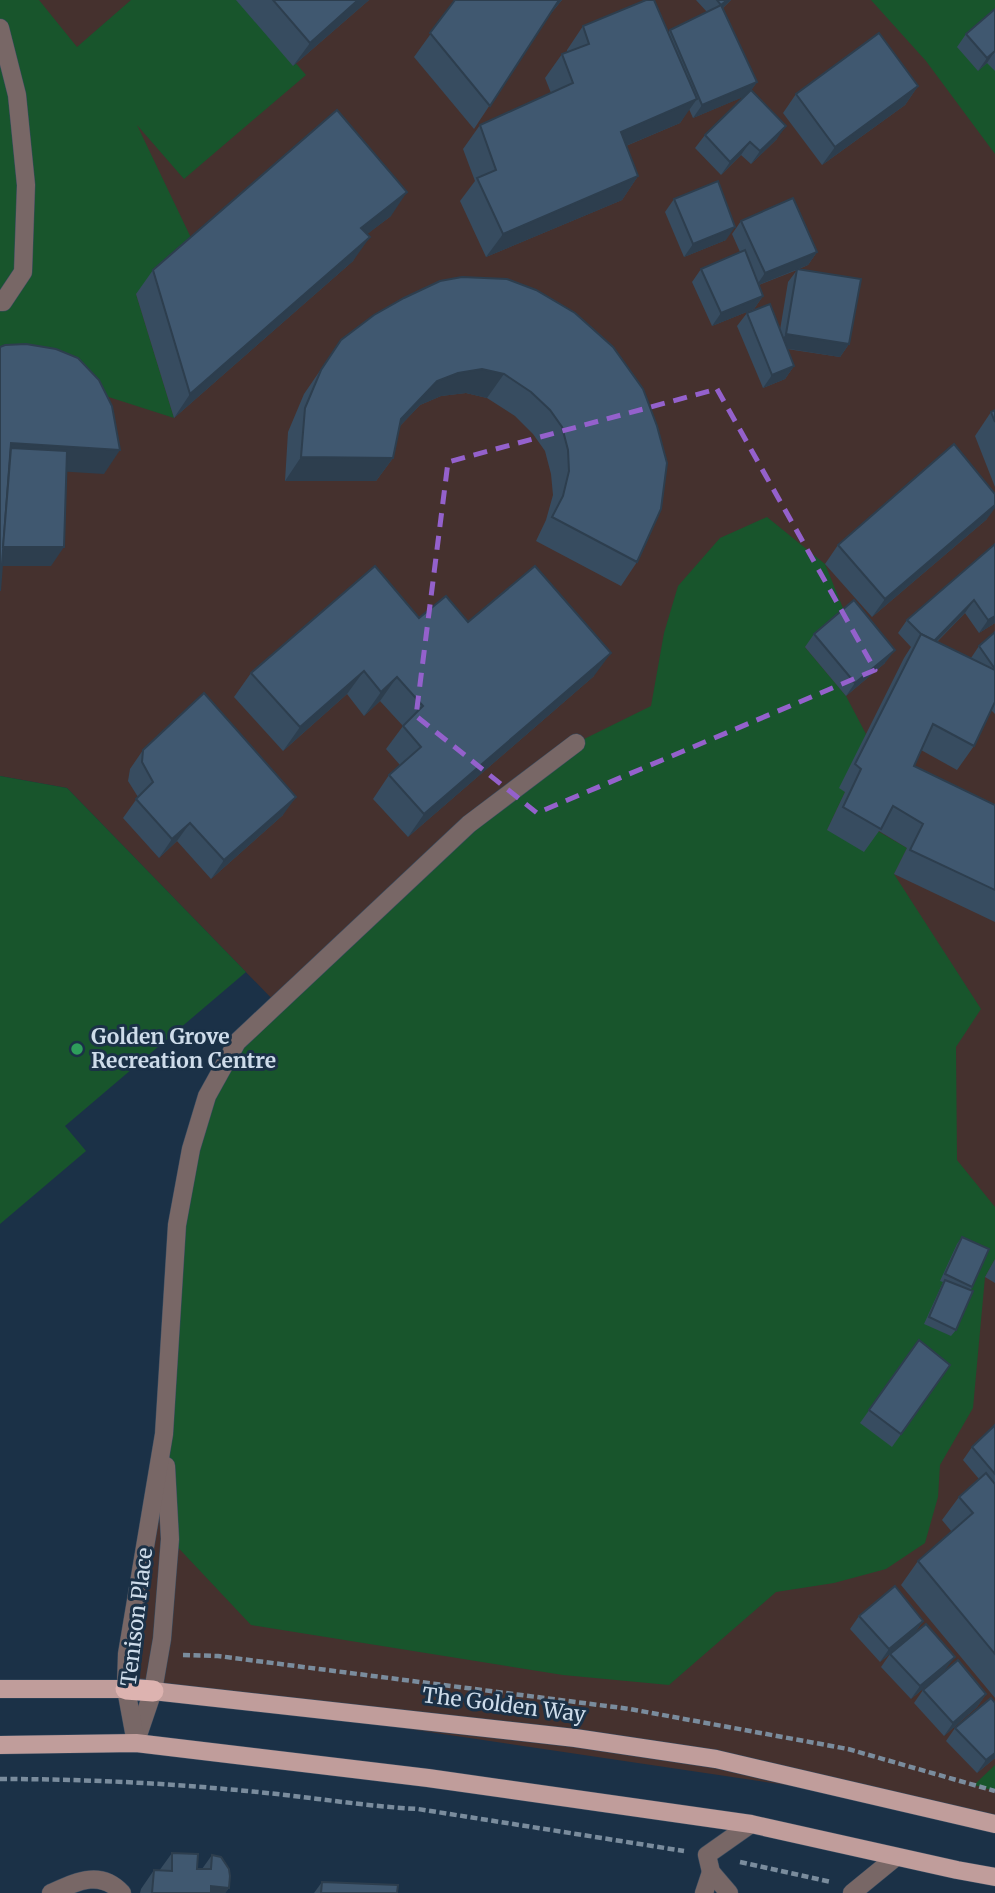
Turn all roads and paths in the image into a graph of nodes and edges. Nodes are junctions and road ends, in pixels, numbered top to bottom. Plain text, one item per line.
1 (0, 28) edge
2 (0, 302) edge
3 (576, 743) dead end
4 (164, 1434) junction
5 (158, 1654) junction
6 (0, 1689) edge
7 (127, 1689) junction
8 (153, 1691) junction
9 (135, 1743) junction
10 (0, 1745) edge
11 (0, 1779) edge
12 (995, 1791) edge
13 (751, 1824) junction
14 (995, 1824) edge
15 (896, 1857) junction
16 (709, 1863) junction
17 (995, 1877) edge
18 (855, 1890) edge
19 (51, 1893) edge
20 (122, 1893) edge
21 (704, 1893) edge
22 (729, 1893) edge

1 - 2 street
3 - 4 street, Tenison Place
4 - 5 street, Tenison Place
4 - 7 street, Tenison Place
5 - 8 street, Tenison Place
5 - 12 path
6 - 7 main road, The Golden Way
7 - 8 highway, The Golden Way
7 - 9 street, Tenison Place
8 - 9 street, Tenison Place
8 - 14 main road, The Golden Way
9 - 10 main road
9 - 13 main road
11 - 16 path
13 - 15 main road
13 - 16 street
15 - 17 main road
15 - 18 street
16 - 18 path
16 - 21 street
16 - 22 street
19 - 20 street

